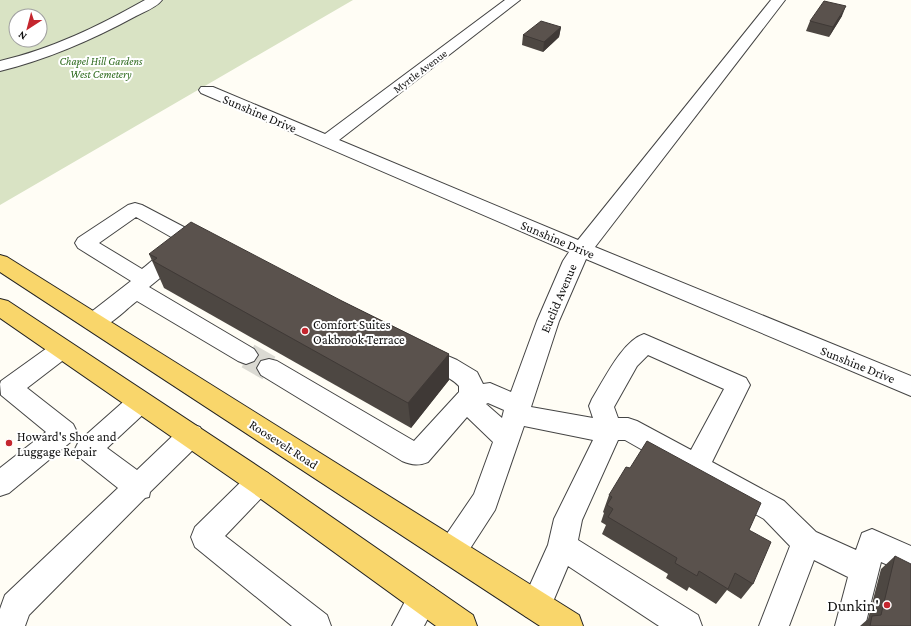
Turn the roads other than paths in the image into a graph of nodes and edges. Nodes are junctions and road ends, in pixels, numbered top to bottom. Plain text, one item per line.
1 (155, 0) edge
2 (514, 0) edge
3 (778, 0) edge
4 (0, 66) edge
5 (207, 90) dead end
6 (327, 141) junction
7 (581, 249) junction
8 (0, 262) edge
9 (140, 285) junction
10 (0, 307) edge
11 (94, 322) junction
12 (404, 345) edge
13 (62, 349) junction
14 (246, 355) tunnel mouth
15 (269, 368) tunnel mouth
16 (911, 386) edge
17 (5, 391) edge
18 (470, 396) junction
19 (140, 402) junction
20 (518, 410) junction
21 (610, 430) junction
22 (191, 435) junction
23 (508, 439) junction
24 (696, 466) junction
25 (259, 482) junction
26 (0, 484) edge
27 (139, 488) junction
28 (806, 542) junction
29 (562, 546) junction
30 (452, 551) junction
31 (911, 561) edge
32 (864, 569) junction
33 (423, 599) junction
34 (536, 605) junction
35 (10, 626) edge
36 (316, 626) edge
37 (407, 626) edge
38 (462, 626) edge
39 (568, 626) edge
40 (687, 626) edge
41 (774, 626) edge
42 (850, 626) edge

1 - 4 street
2 - 6 street, Myrtle Avenue
3 - 7 street, Euclid Avenue
5 - 6 street, Sunshine Drive
6 - 7 street, Sunshine Drive
7 - 16 street, Sunshine Drive
7 - 20 street, Euclid Avenue
8 - 11 main road, Roosevelt Road
9 - 9 street
9 - 11 street
9 - 14 street
10 - 13 main road
11 - 30 main road, Roosevelt Road
12 - 18 street
13 - 17 street
13 - 19 main road
15 - 18 street
17 - 26 street
18 - 20 street
18 - 23 street
19 - 22 main road
19 - 27 street
20 - 21 street
20 - 23 street, Euclid Avenue
21 - 24 street
21 - 24 street
21 - 29 street
22 - 25 main road
22 - 27 street
23 - 30 street, Euclid Avenue
24 - 28 street
25 - 33 main road
25 - 36 street
27 - 35 street
28 - 32 street
28 - 41 street
29 - 34 street
29 - 40 street
30 - 34 main road, Roosevelt Road
31 - 32 street
32 - 42 street
33 - 37 street
33 - 38 main road
34 - 39 main road, Roosevelt Road

